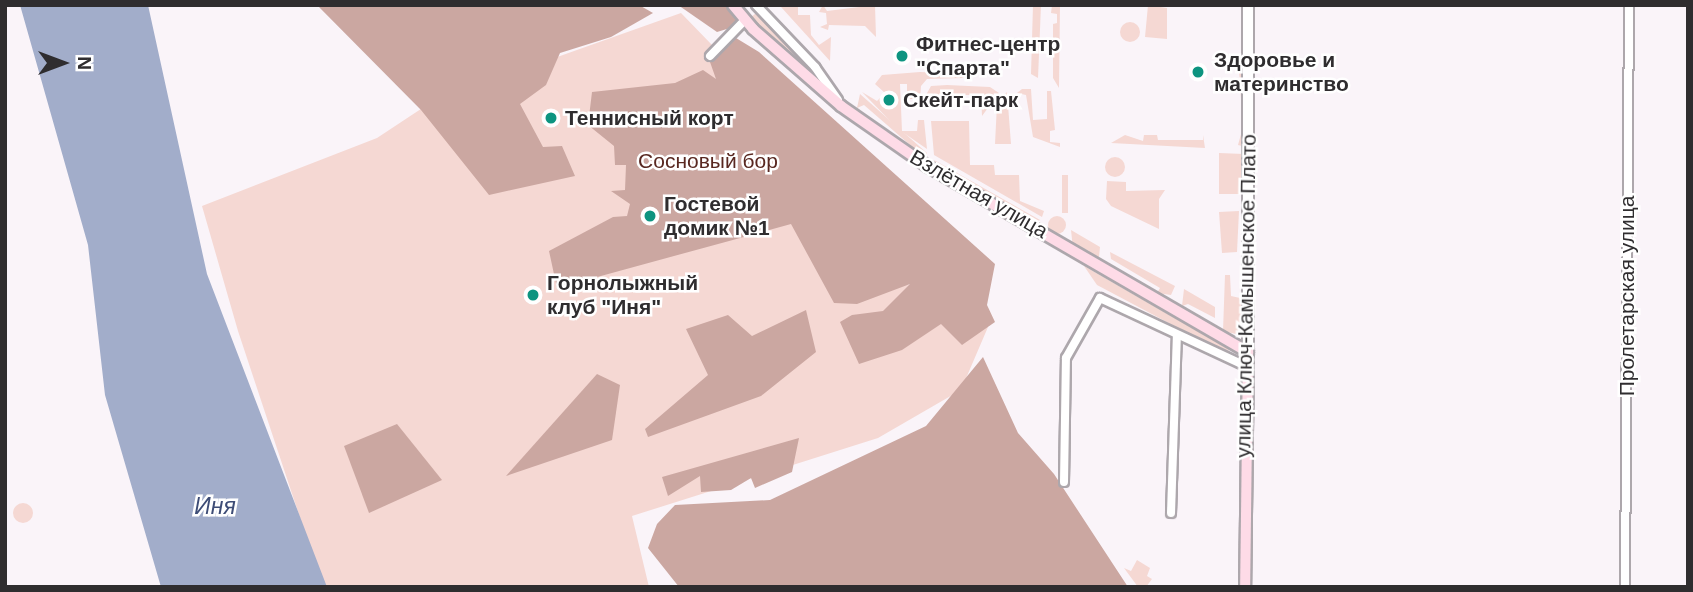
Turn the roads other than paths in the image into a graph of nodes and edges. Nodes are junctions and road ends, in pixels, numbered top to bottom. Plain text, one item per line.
1 (733, 5) edge
2 (756, 5) edge
3 (1248, 5) edge
4 (1629, 5) edge
5 (745, 20) junction
6 (710, 57) dead end
7 (841, 106) junction
8 (1249, 327) junction
9 (1177, 335) junction
10 (1224, 336) junction
11 (1248, 352) junction
12 (1248, 367) junction
13 (1064, 482) dead end
14 (1171, 513) dead end
15 (1245, 587) edge
16 (1625, 587) edge

1 - 5 main road, Взлётная улица
2 - 7 street
3 - 8 street, улица Ключ-Камышенское Плато
4 - 16 street, Пролетарская улица
5 - 6 street
5 - 7 main road, Взлётная улица
7 - 10 main road, Взлётная улица
8 - 10 street
8 - 11 street, улица Ключ-Камышенское Плато
9 - 12 street
9 - 13 street
9 - 14 street
10 - 11 main road, Взлётная улица
11 - 12 main road, улица Ключ-Камышенское Плато
12 - 15 main road, улица Ключ-Камышенское Плато

